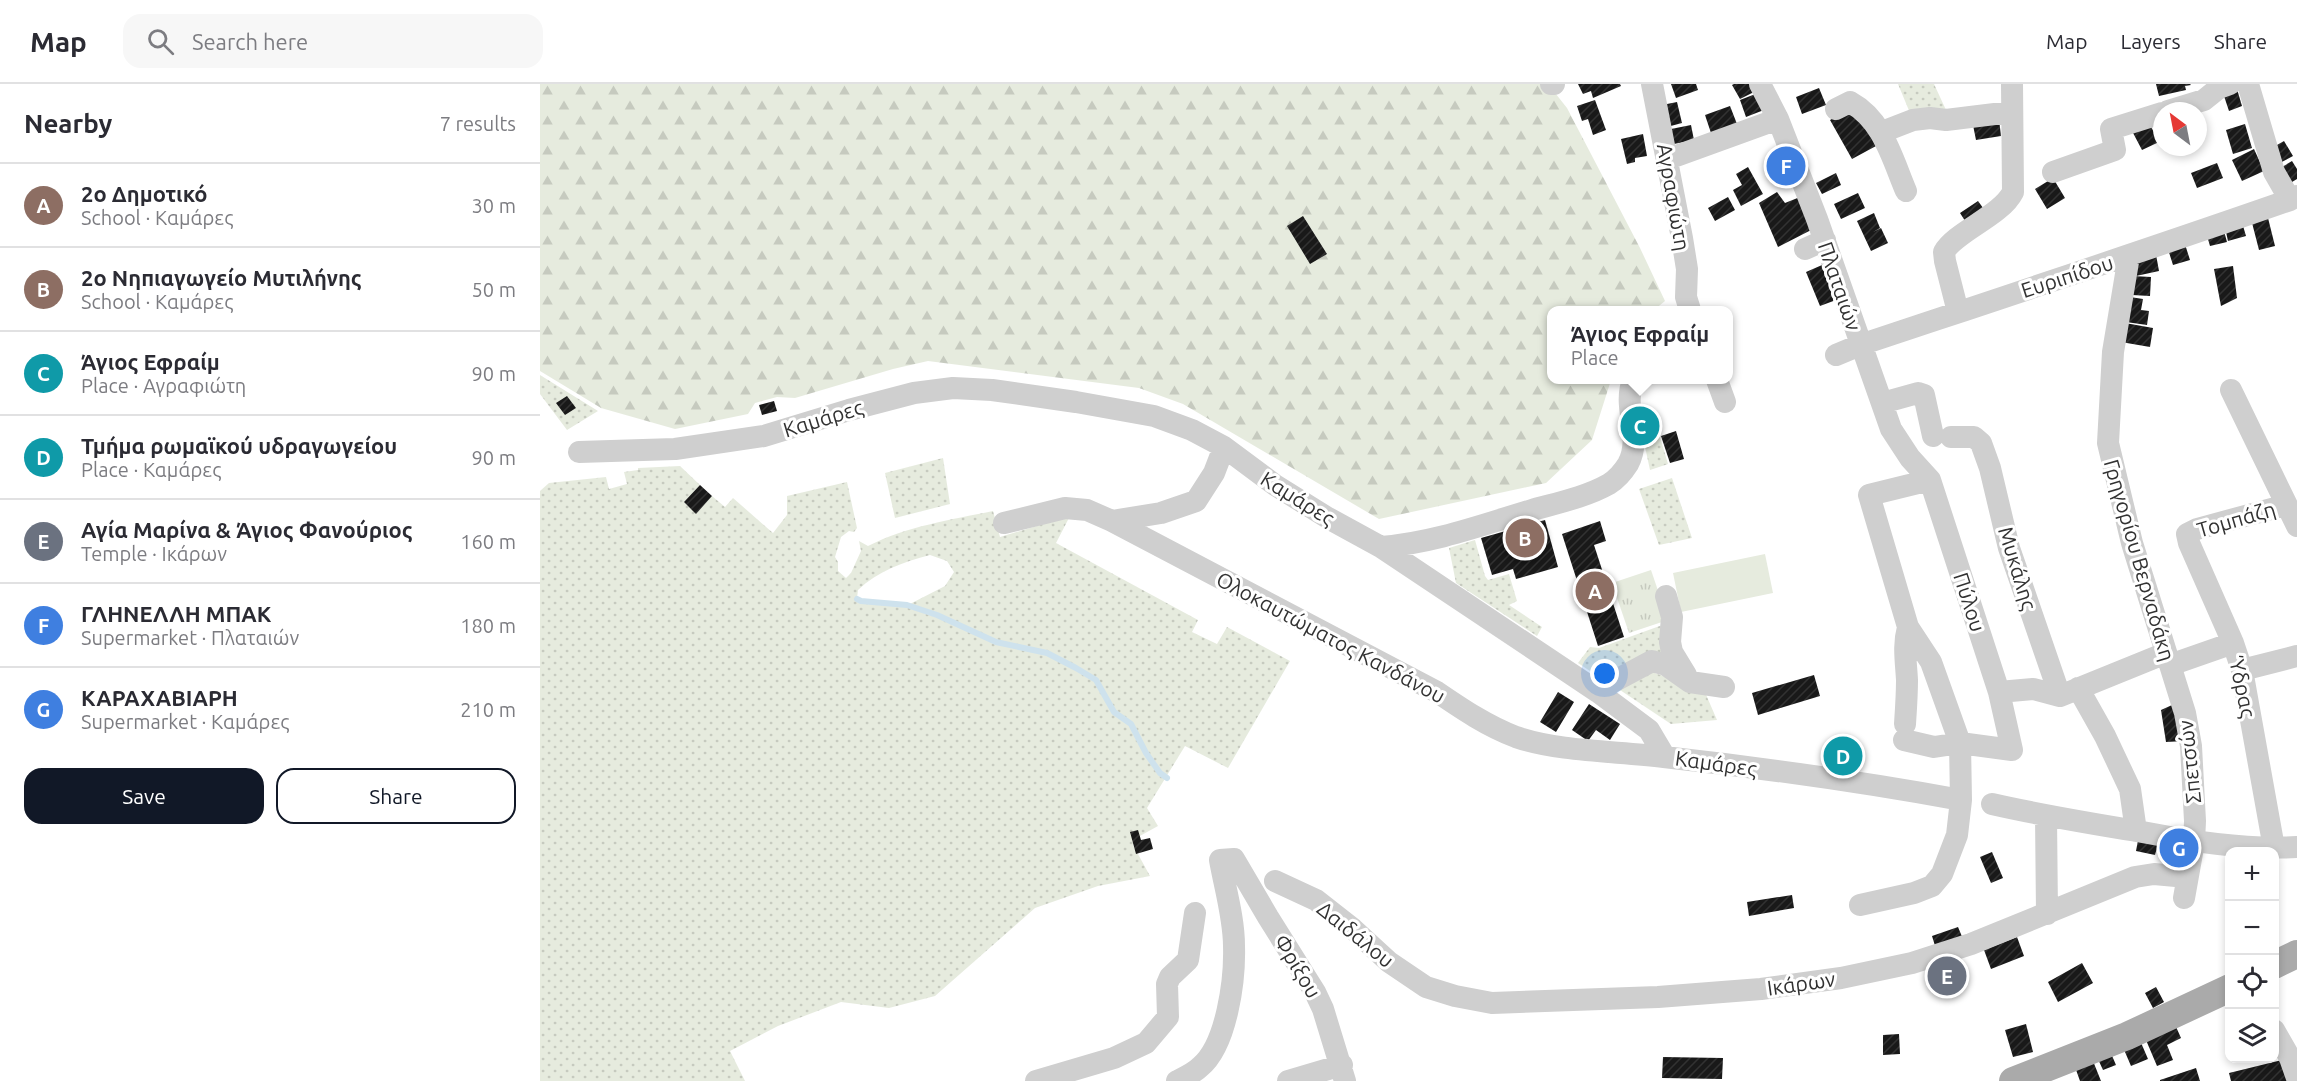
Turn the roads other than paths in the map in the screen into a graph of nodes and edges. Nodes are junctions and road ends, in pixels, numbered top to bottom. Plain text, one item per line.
1 (1652, 84) edge
2 (1760, 84) edge
3 (2012, 84) edge
4 (2229, 84) edge
5 (2248, 84) edge
6 (2197, 102) edge
7 (1836, 109) dead end
8 (2012, 112) junction
9 (2153, 116) edge
10 (1778, 119) junction
11 (1882, 132) junction
12 (1668, 159) junction
13 (2053, 172) dead end
14 (1906, 191) dead end
15 (2294, 198) edge
16 (2129, 256) junction
17 (1686, 306) edge
18 (1958, 312) junction
19 (1860, 345) junction
20 (1836, 355) dead end
21 (1633, 384) edge
22 (1718, 384) edge
23 (2231, 390) dead end
24 (1725, 402) dead end
25 (1882, 403) junction
26 (1224, 447) junction
27 (579, 452) dead end
28 (1930, 480) junction
29 (2286, 505) junction
30 (1112, 520) junction
31 (1004, 523) dead end
32 (2297, 526) edge
33 (2187, 534) joint
34 (1381, 547) junction
35 (1666, 596) dead end
36 (1908, 627) junction
37 (2233, 643) junction
38 (2297, 657) edge
39 (2170, 667) junction
40 (2242, 670) junction
41 (1690, 682) junction
42 (1724, 687) dead end
43 (1598, 692) junction
44 (1999, 692) junction
45 (2069, 692) junction
46 (1960, 744) junction
47 (1665, 757) junction
48 (1961, 800) junction
49 (1992, 804) dead end
50 (2046, 816) junction
51 (2136, 831) junction
52 (2194, 842) junction
53 (2261, 847) edge
54 (2274, 847) edge
55 (2279, 848) edge
56 (2297, 848) edge
57 (1275, 881) dead end
58 (2186, 887) joint
59 (1860, 905) dead end
60 (1196, 913) dead end
61 (2047, 914) junction
62 (2297, 954) edge
63 (2279, 963) edge
64 (1404, 972) joint
65 (2225, 989) edge
66 (2284, 1034) edge
67 (1343, 1073) edge
68 (2297, 1078) edge
69 (1036, 1081) edge
70 (1177, 1081) edge
71 (1288, 1081) edge
72 (2013, 1081) edge

1 - 12 street, Αγραφιώτη
2 - 10 street, Πλαταιών
3 - 8 street
4 - 6 street
5 - 15 street
7 - 11 street
8 - 11 street
8 - 18 street
9 - 13 street
10 - 12 street
10 - 19 street, Πλαταιών
11 - 14 street
12 - 17 street, Αγραφιώτη
15 - 16 street, Ευριπίδου
16 - 18 street, Ευριπίδου
16 - 39 street, Γρηγορίου Βερναδάκη
18 - 19 street, Ευριπίδου
19 - 20 street, Ευριπίδου
19 - 25 street, Πλαταιών
21 - 34 street
22 - 24 street
23 - 29 street
25 - 28 street, Πλαταιών
25 - 45 street, Μυκάλης
26 - 27 street, Καμάρες
26 - 30 street
26 - 34 street, Καμάρες
28 - 36 street
28 - 44 street, Πύλου
29 - 32 street
29 - 33 street, Τομπάζη
30 - 31 street, Ολοκαυτώματος Κανδάνου
30 - 47 street, Ολοκαυτώματος Κανδάνου
33 - 37 street, Ύδρας
34 - 43 street, Καμάρες
35 - 41 street
36 - 46 street
36 - 46 street
37 - 39 street
37 - 40 street, Ύδρας
38 - 40 street
39 - 45 street
39 - 52 street, Σπετσών
40 - 54 street, Ύδρας
41 - 42 street
41 - 43 street
43 - 47 street, Καμάρες
44 - 45 street
44 - 46 street, Πύλου
45 - 51 street
46 - 48 street
47 - 48 street, Καμάρες
48 - 59 street
49 - 50 street
50 - 51 street
50 - 61 street
51 - 52 street
52 - 53 street
52 - 58 street, Σπετσών
55 - 56 street
57 - 64 street, Δαιδάλου
58 - 61 street, Ικάρων
60 - 69 street
61 - 64 street, Ικάρων
62 - 63 main road
65 - 72 main road
66 - 68 street
67 - 70 street, Φρίξου
67 - 71 street

